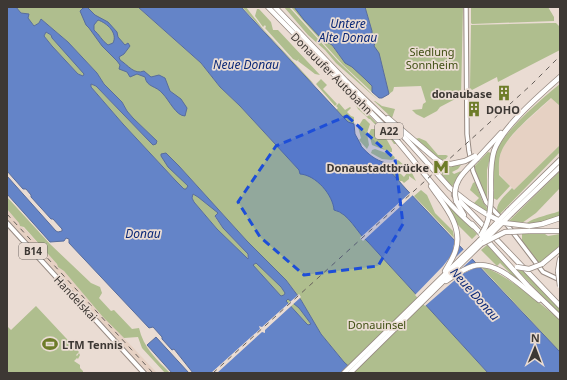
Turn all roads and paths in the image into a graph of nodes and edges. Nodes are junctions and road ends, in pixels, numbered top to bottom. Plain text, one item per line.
1 (268, 7) edge
2 (275, 7) edge
3 (466, 7) edge
4 (560, 75) edge
5 (560, 81) edge
6 (549, 87) junction
7 (375, 109) junction
8 (514, 121) junction
9 (476, 157) junction
10 (560, 160) edge
11 (560, 167) edge
12 (425, 176) junction
13 (450, 188) junction
14 (510, 212) junction
15 (560, 218) edge
16 (7, 223) edge
17 (473, 226) junction
18 (529, 228) junction
19 (560, 231) edge
20 (479, 243) junction
21 (560, 249) edge
22 (501, 256) junction
23 (560, 259) edge
24 (443, 274) junction
25 (560, 280) edge
26 (440, 284) junction
27 (560, 286) edge
28 (560, 306) edge
29 (554, 312) junction
30 (560, 317) edge
31 (144, 373) edge
32 (344, 373) edge
33 (350, 373) edge

1 - 12 highway, Donauufer Autobahn / A22
2 - 7 highway, Donauufer Autobahn / A22
3 - 25 street
4 - 6 highway
5 - 6 highway
6 - 8 highway
7 - 9 highway, bridge
7 - 13 highway, Donauufer Autobahn / A22
8 - 9 highway
8 - 20 highway, bridge
9 - 17 highway, bridge
10 - 14 highway
11 - 14 highway
12 - 17 highway, A22
12 - 24 highway
13 - 18 highway, bridge
13 - 28 highway, A22
14 - 20 highway, bridge
15 - 18 highway
16 - 31 main road, Handelskai / B14
17 - 22 highway, A22
18 - 19 highway
18 - 20 highway, bridge
20 - 24 highway
20 - 26 highway
21 - 22 highway, bridge
22 - 29 highway
23 - 27 highway, bridge
24 - 32 highway
26 - 29 highway
26 - 33 highway
29 - 30 highway

